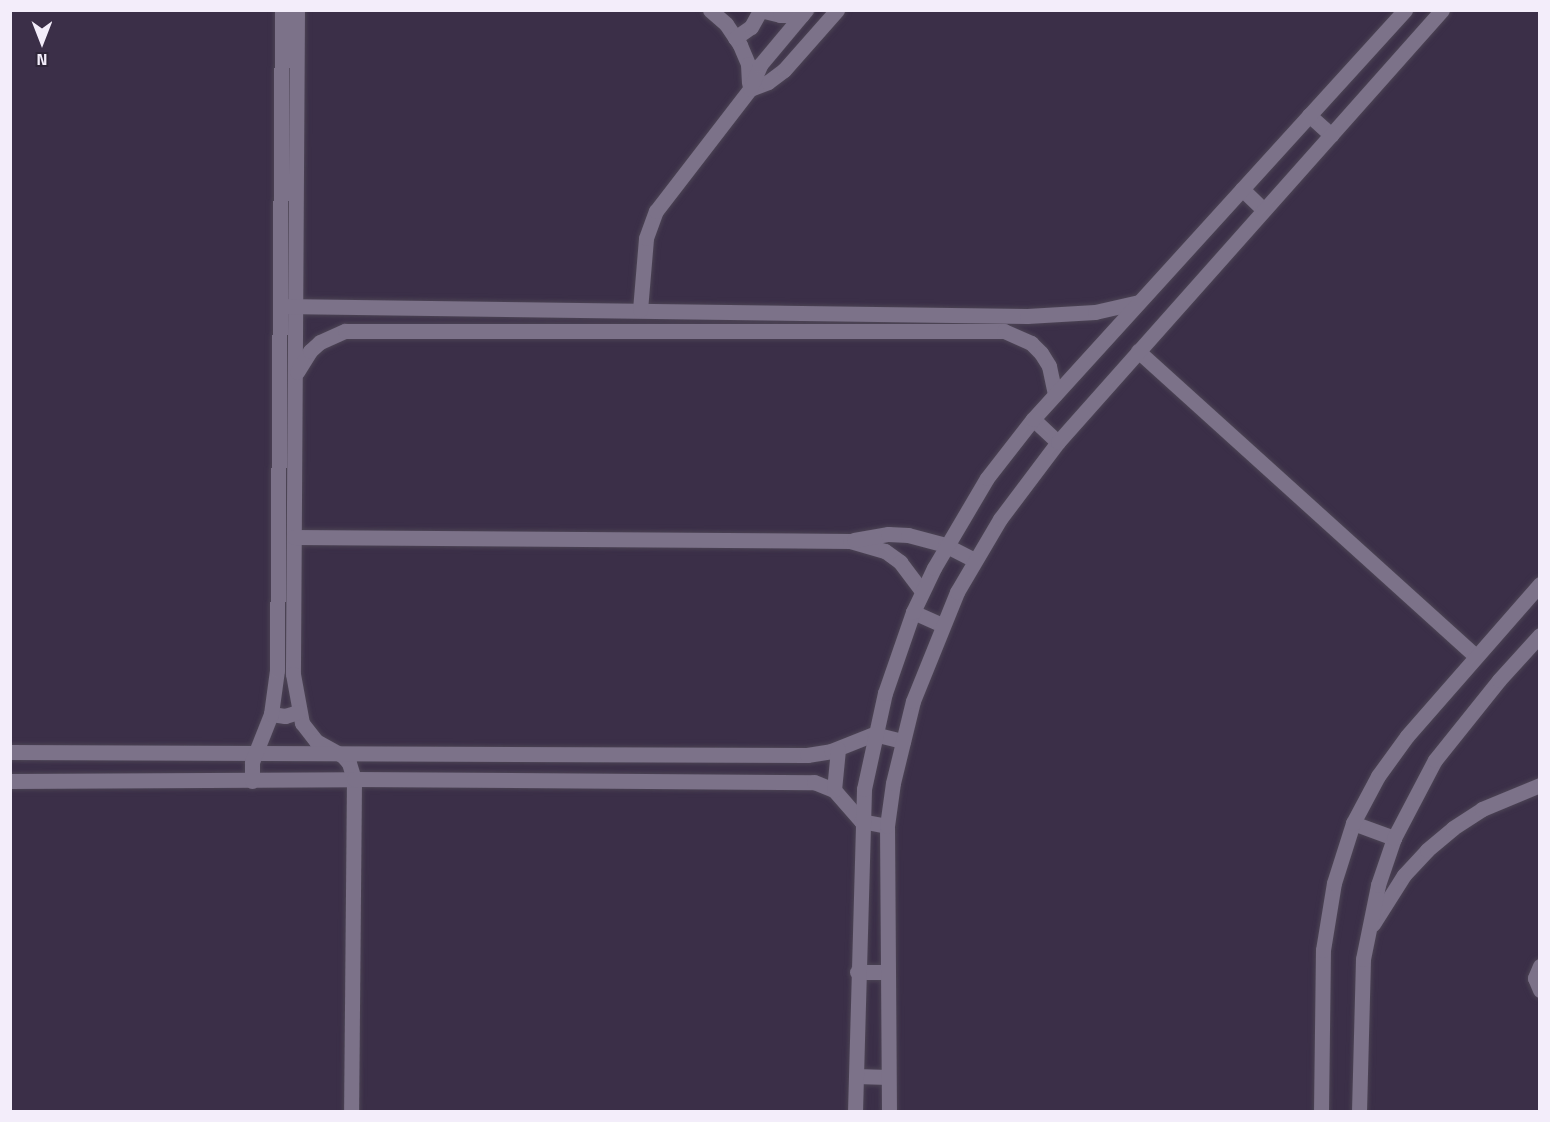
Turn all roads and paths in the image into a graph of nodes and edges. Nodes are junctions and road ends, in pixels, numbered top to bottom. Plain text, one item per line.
1 (282, 10) edge
2 (297, 10) edge
3 (710, 10) edge
4 (837, 10) edge
5 (1405, 10) edge
6 (1442, 10) edge
7 (760, 11) edge
8 (804, 13) edge
9 (735, 38) junction
10 (289, 86) junction
11 (750, 89) junction
12 (1309, 115) junction
13 (1331, 135) junction
14 (1242, 189) junction
15 (1264, 210) junction
16 (1139, 302) junction
17 (288, 307) junction
18 (640, 310) junction
19 (734, 312) junction
20 (976, 315) junction
21 (734, 331) junction
22 (976, 332) junction
23 (1138, 351) junction
24 (296, 374) junction
25 (1055, 394) junction
26 (1033, 419) junction
27 (1058, 442) junction
28 (294, 537) junction
29 (850, 541) junction
30 (945, 545) junction
31 (974, 560) junction
32 (1539, 584) edge
33 (922, 591) junction
34 (913, 612) junction
35 (942, 625) junction
36 (1539, 635) edge
37 (285, 655) junction
38 (1476, 656) junction
39 (298, 712) junction
40 (271, 714) junction
41 (874, 734) junction
42 (903, 741) junction
43 (838, 749) junction
44 (336, 751) junction
45 (10, 752) edge
46 (254, 753) junction
47 (652, 754) junction
48 (768, 754) junction
49 (354, 779) junction
50 (10, 781) edge
51 (252, 781) junction
52 (651, 782) junction
53 (766, 783) junction
54 (1539, 785) edge
55 (834, 790) junction
56 (861, 821) junction
57 (1353, 823) junction
58 (888, 826) junction
59 (1394, 838) junction
60 (1366, 934) junction
61 (1539, 966) edge
62 (857, 972) junction
63 (888, 972) junction
64 (1539, 990) edge
65 (855, 1076) junction
66 (888, 1077) junction
67 (351, 1112) edge
68 (855, 1112) edge
69 (889, 1112) edge
70 (1321, 1112) edge
71 (1359, 1112) edge

1 - 10 street
2 - 10 street
3 - 9 street
4 - 11 street
5 - 12 street
6 - 13 street
7 - 8 street
7 - 9 street
8 - 11 street
9 - 11 street
10 - 17 street
11 - 18 street
12 - 13 street
12 - 14 street
13 - 15 street
14 - 15 street
14 - 16 street
15 - 23 street
16 - 20 street
16 - 25 street
17 - 18 street
17 - 24 street
17 - 37 street
18 - 19 street
19 - 20 street
19 - 21 street
20 - 22 street
21 - 22 street
21 - 24 street
22 - 25 street
23 - 27 street
23 - 38 street
24 - 28 street
25 - 26 street
26 - 27 street
26 - 30 street
27 - 31 street
28 - 29 street
28 - 37 street
29 - 30 street
29 - 33 street
30 - 31 street
30 - 33 street
31 - 35 street
32 - 38 street
33 - 34 street
34 - 35 street
34 - 41 street
35 - 42 street
36 - 59 street
37 - 39 street
37 - 40 street
38 - 57 street
39 - 40 street
39 - 44 street
40 - 46 street
41 - 42 street
41 - 43 street
41 - 56 street
42 - 58 street
43 - 48 street
43 - 55 street
44 - 46 street
44 - 47 street
44 - 49 street
45 - 46 street
46 - 51 street
47 - 48 street
47 - 52 street
48 - 53 street
49 - 51 street
49 - 52 street
49 - 67 street
50 - 51 street
52 - 53 street
53 - 55 street
54 - 60 street
55 - 56 street
56 - 58 street
56 - 62 street
57 - 59 street
57 - 70 street
58 - 63 street
59 - 60 street
60 - 71 street
61 - 64 street
62 - 63 street
62 - 65 street
63 - 66 street
65 - 66 street
65 - 68 street
66 - 69 street

